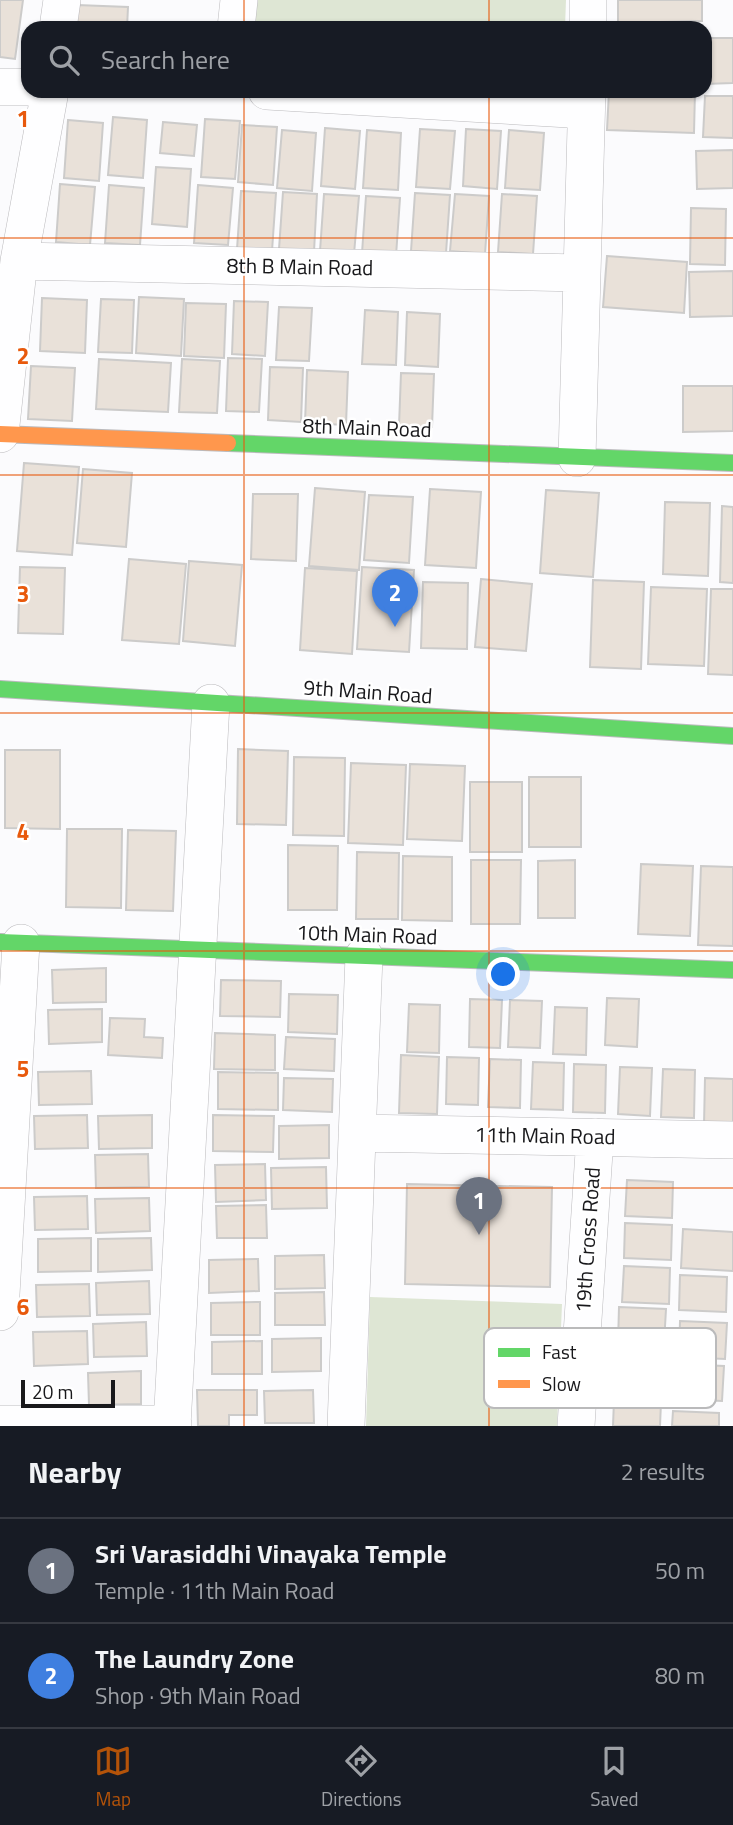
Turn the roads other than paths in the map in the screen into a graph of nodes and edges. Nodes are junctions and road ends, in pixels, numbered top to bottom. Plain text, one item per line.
1 (62, 0) edge
2 (239, 0) edge
3 (588, 0) edge
4 (59, 21) edge
5 (237, 21) edge
6 (588, 21) edge
7 (0, 87) edge
8 (21, 87) edge
9 (49, 98) edge
10 (490, 98) edge
11 (586, 101) edge
12 (19, 261) junction
13 (581, 273) junction
14 (0, 434) edge
15 (577, 458) junction
16 (733, 463) edge
17 (0, 689) edge
18 (211, 703) junction
19 (733, 736) edge
20 (10, 943) edge
21 (198, 950) junction
22 (364, 956) junction
23 (733, 970) edge
24 (6, 1103) edge
25 (358, 1133) junction
26 (595, 1137) junction
27 (733, 1140) edge
28 (0, 1312) edge
29 (582, 1328) edge
30 (577, 1408) edge
31 (0, 1424) edge
32 (173, 1425) edge
33 (346, 1426) edge
34 (576, 1426) edge

1 - 4 street
2 - 5 street
3 - 6 street
7 - 8 street
9 - 12 street
10 - 11 street
11 - 13 street
12 - 13 street, 8th B Main Road
12 - 14 street
13 - 15 street
14 - 15 street, 8th Main Road
15 - 16 street, 8th Main Road
17 - 18 street, 9th Main Road
18 - 19 street, 9th Main Road
18 - 21 street
20 - 21 street, 10th Main Road
20 - 24 street
21 - 22 street, 10th Main Road
21 - 32 street
22 - 23 street, 10th Main Road
22 - 25 street
24 - 28 street
25 - 26 street, 11th Main Road
25 - 33 street
26 - 27 street, 11th Main Road
26 - 29 street, 19th Cross Road
30 - 34 street, 19th Cross Road
31 - 32 street

